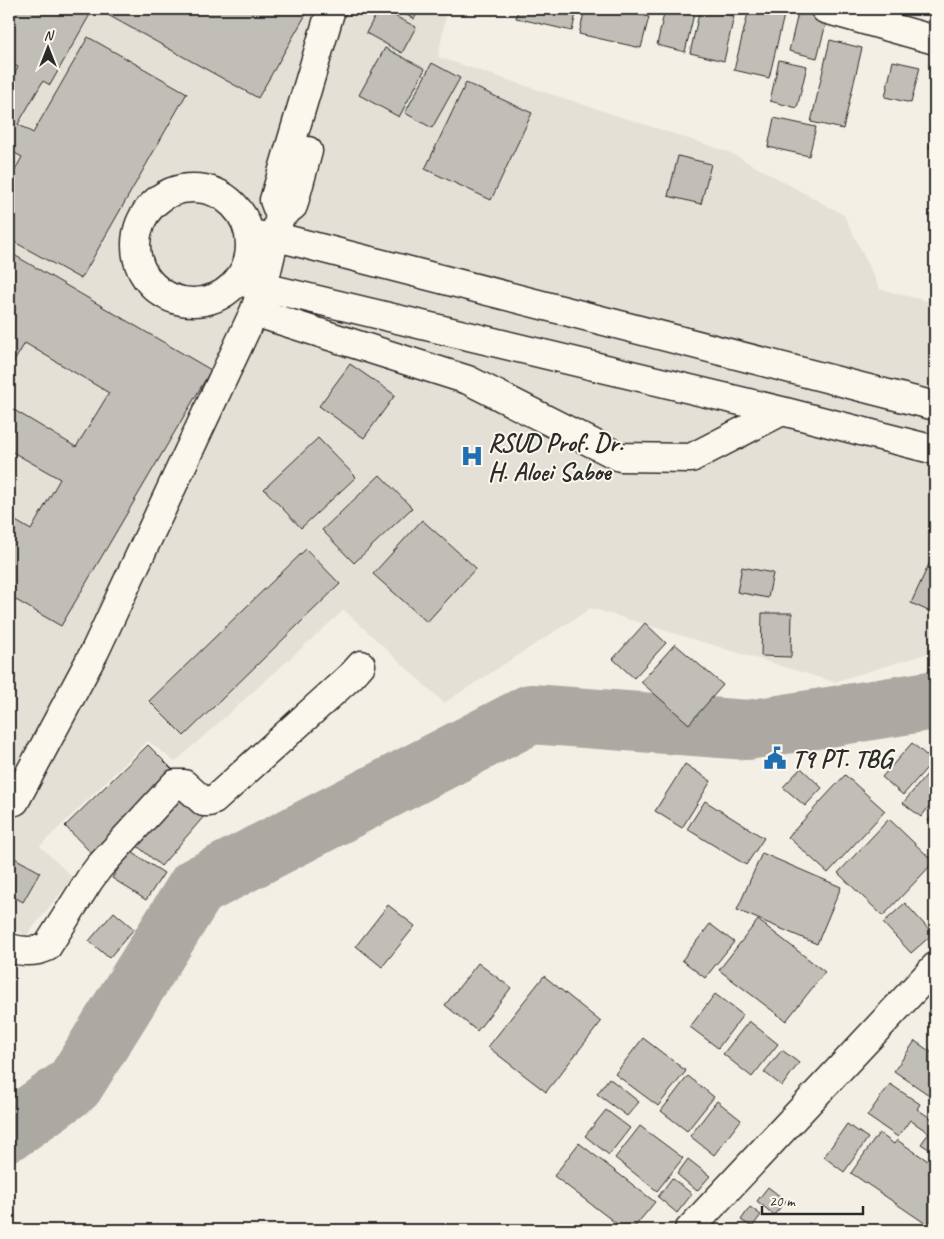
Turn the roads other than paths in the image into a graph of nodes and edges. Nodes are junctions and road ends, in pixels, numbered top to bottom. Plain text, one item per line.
1 (331, 9) edge
2 (825, 9) edge
3 (880, 16) edge
4 (935, 40) edge
5 (268, 230) junction
6 (251, 284) junction
7 (254, 312) junction
8 (935, 406) edge
9 (782, 410) junction
10 (935, 450) edge
11 (361, 665) dead end
12 (15, 801) dead end
13 (9, 948) edge
14 (935, 968) edge
15 (690, 1230) edge

1 - 5 street
2 - 3 street
3 - 4 street
5 - 6 street
5 - 6 street
5 - 8 street
6 - 7 street
6 - 9 street
7 - 9 street
7 - 12 street
9 - 10 street
11 - 13 street
14 - 15 street

